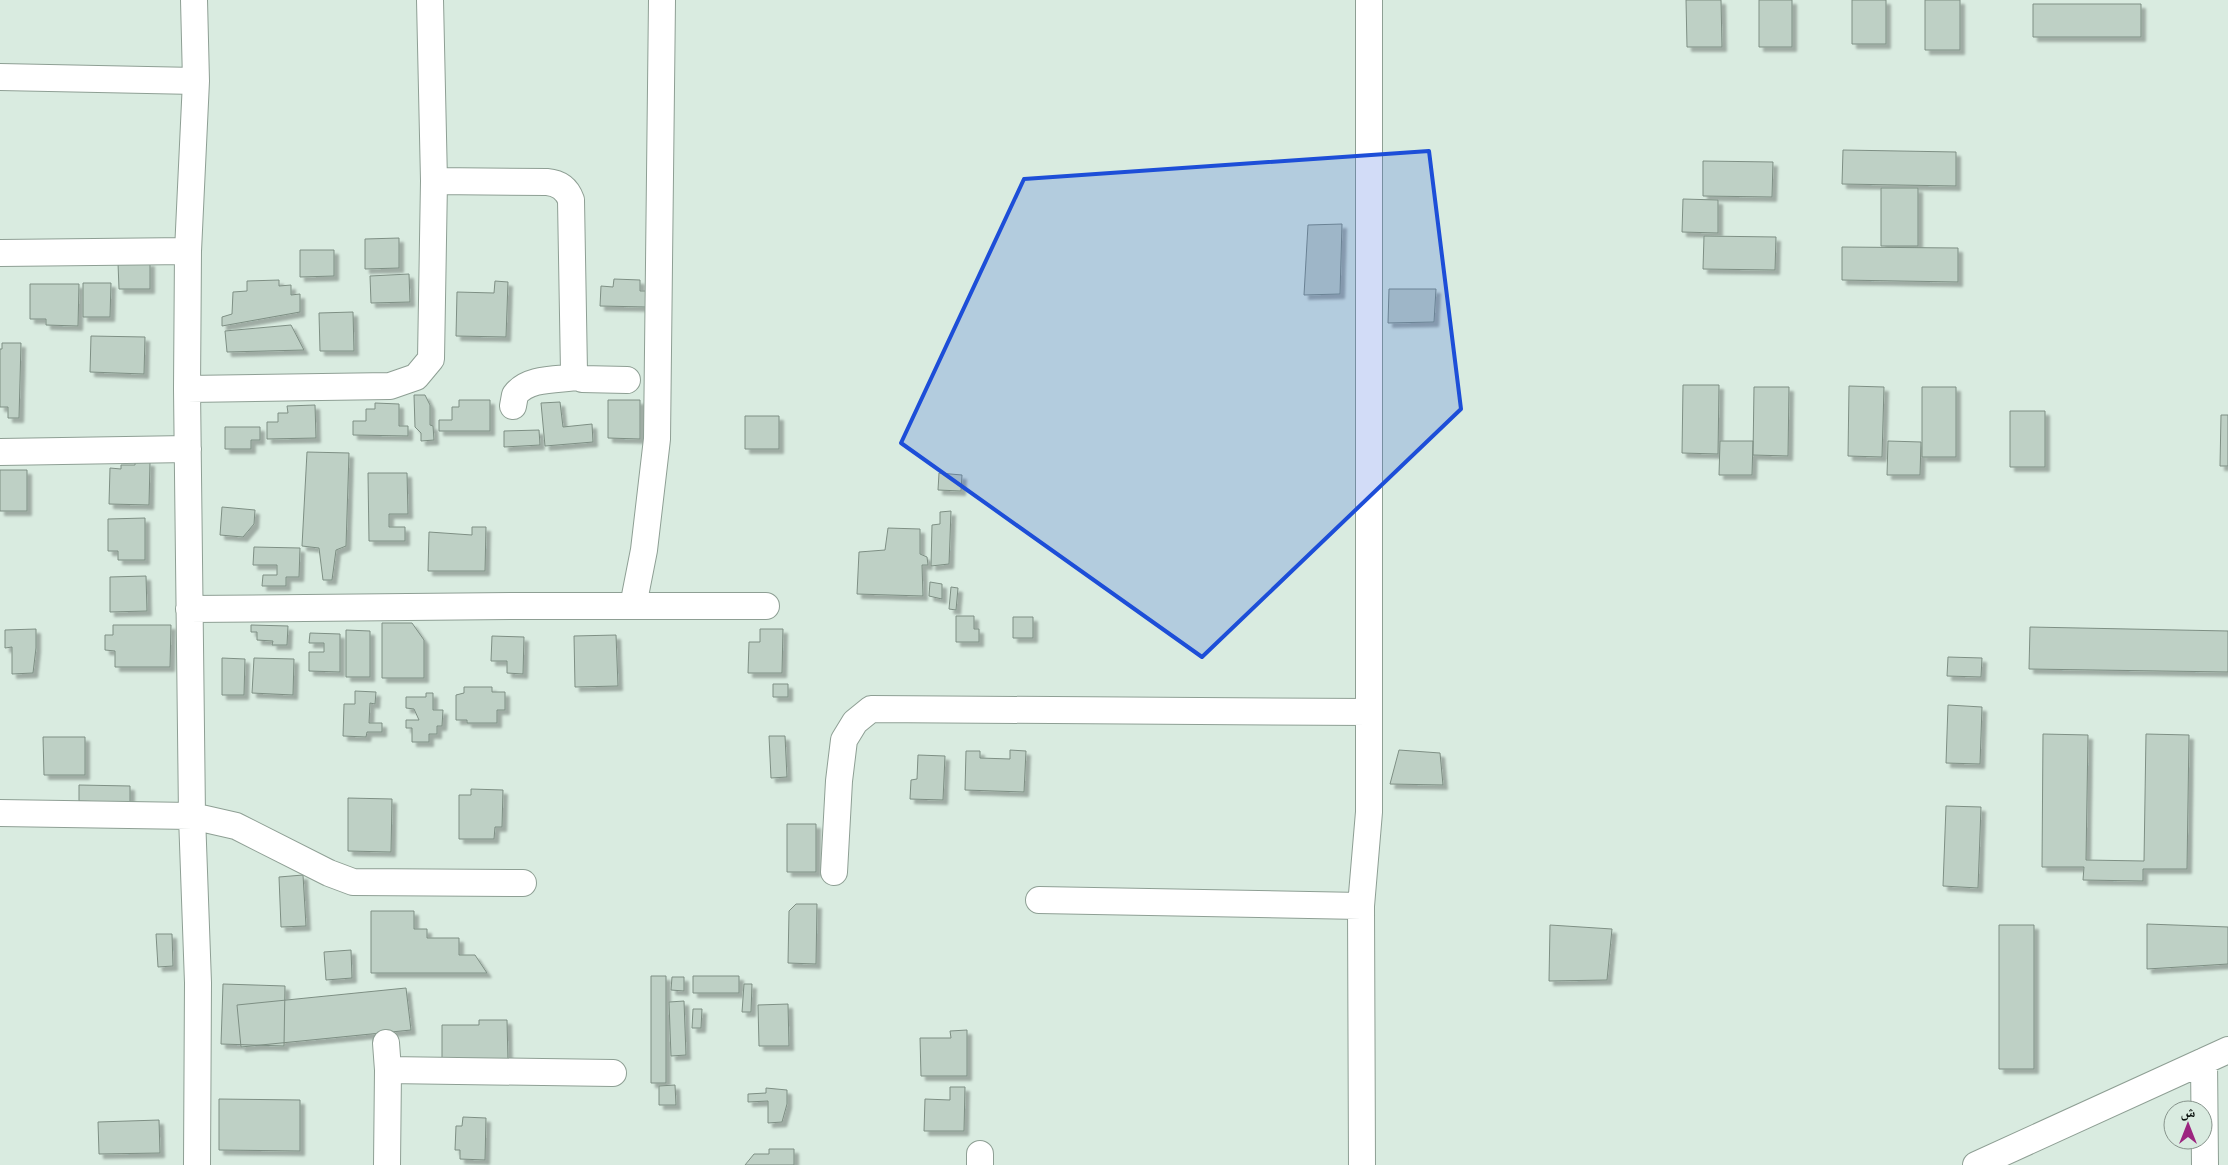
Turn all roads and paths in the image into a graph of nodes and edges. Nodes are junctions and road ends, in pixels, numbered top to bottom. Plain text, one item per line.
1 (194, 0) edge
2 (430, 0) edge
3 (662, 0) edge
4 (1369, 0) edge
5 (0, 77) edge
6 (196, 81) junction
7 (434, 181) junction
8 (188, 251) junction
9 (0, 253) edge
10 (578, 377) junction
11 (628, 380) dead end
12 (187, 389) junction
13 (513, 406) dead end
14 (188, 450) junction
15 (0, 452) edge
16 (633, 606) junction
17 (766, 606) dead end
18 (190, 610) junction
19 (1369, 712) junction
20 (0, 814) edge
21 (192, 816) junction
22 (834, 872) dead end
23 (523, 883) dead end
24 (1039, 900) dead end
25 (1361, 906) junction
26 (386, 1043) dead end
27 (2228, 1050) edge
28 (2204, 1062) junction
29 (388, 1070) junction
30 (613, 1073) dead end
31 (1979, 1164) edge
32 (197, 1165) edge
33 (387, 1165) edge
34 (1362, 1165) edge
35 (2205, 1165) edge

1 - 6 street
2 - 7 street
3 - 16 street
4 - 19 street
5 - 6 street
6 - 8 street
7 - 10 street
7 - 12 street
8 - 9 street
8 - 12 street
10 - 11 street
10 - 13 street
12 - 14 street
14 - 15 street
14 - 18 street
16 - 17 street
16 - 18 street
18 - 21 street
19 - 22 street
19 - 25 street
20 - 21 street
21 - 23 street
21 - 32 street
24 - 25 street
25 - 34 street
26 - 29 street
27 - 28 street
28 - 31 street
28 - 35 street
29 - 30 street
29 - 33 street

